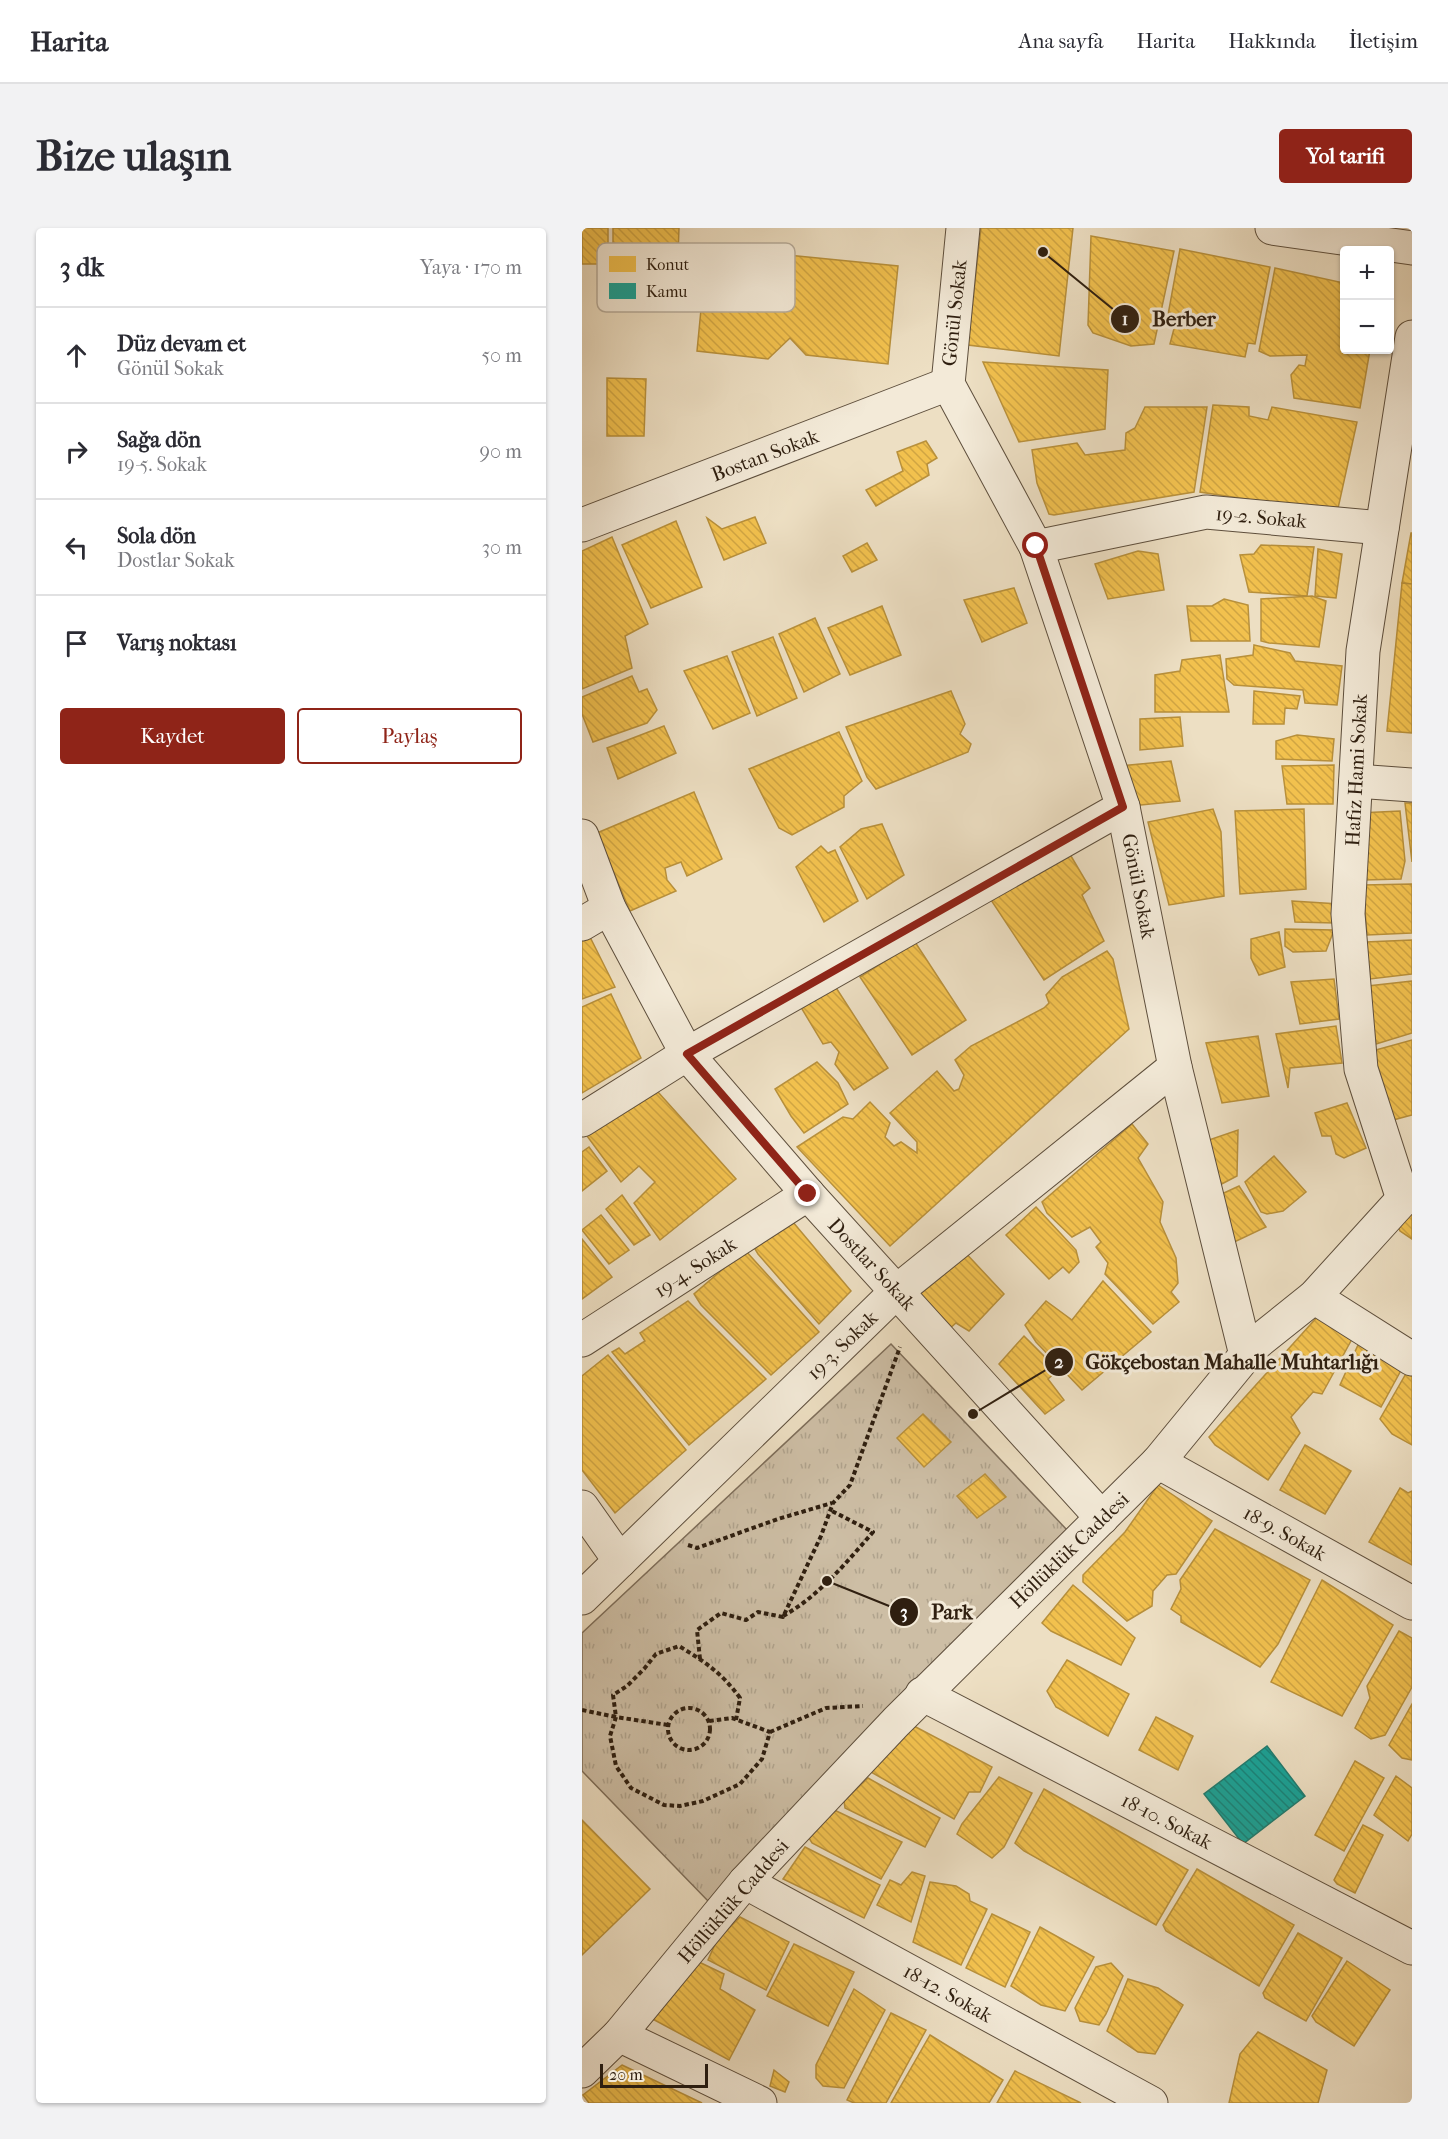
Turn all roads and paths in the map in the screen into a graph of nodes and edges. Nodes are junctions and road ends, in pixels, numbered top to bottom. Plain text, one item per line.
1 (963, 228) edge
2 (1272, 228) edge
3 (1333, 232) edge
4 (1412, 248) edge
5 (1412, 337) edge
6 (948, 384) junction
7 (582, 525) edge
8 (1382, 528) junction
9 (1036, 546) junction
10 (1356, 781) junction
11 (1412, 785) edge
12 (1123, 807) junction
13 (582, 836) edge
14 (596, 916) edge
15 (687, 1054) junction
16 (1175, 1067) junction
17 (582, 1119) edge
18 (808, 1194) junction
19 (1407, 1195) edge
20 (1314, 1297) junction
21 (906, 1300) junction
22 (582, 1340) edge
23 (1246, 1355) junction
24 (1412, 1359) edge
25 (1158, 1462) junction
26 (832, 1503) junction
27 (582, 1507) edge
28 (830, 1510) junction
29 (1102, 1518) junction
30 (650, 1531) junction
31 (620, 1561) junction
32 (582, 1598) edge
33 (1412, 1603) edge
34 (783, 1617) junction
35 (700, 1659) junction
36 (922, 1694) junction
37 (582, 1710) edge
38 (616, 1717) junction
39 (736, 1720) junction
40 (709, 1721) junction
41 (896, 1722) junction
42 (668, 1725) junction
43 (770, 1732) junction
44 (746, 1882) junction
45 (1412, 1948) edge
46 (619, 2035) junction
47 (582, 2071) edge
48 (760, 2103) edge
49 (1151, 2103) edge

1 - 6 street, Gönül Sokak
2 - 3 street
3 - 4 street
5 - 8 street, Hafız Hami Sokak
6 - 7 street, Bostan Sokak
6 - 9 street, Gönül Sokak
8 - 9 street, 19-2. Sokak
8 - 10 street, Hafız Hami Sokak
9 - 12 street, Gönül Sokak
10 - 11 street
10 - 19 street, Hafız Hami Sokak
12 - 15 street
12 - 16 street, Gönül Sokak
13 - 14 street, Dostlar Sokak
14 - 15 street, Dostlar Sokak
15 - 17 street
15 - 18 street, Dostlar Sokak
16 - 21 street, 19-3. Sokak
16 - 23 street, Gönül Sokak
18 - 21 street, Dostlar Sokak
18 - 22 street, 19-4. Sokak
19 - 20 street, Höllüklük Caddesi
20 - 23 street, Höllüklük Caddesi
20 - 24 street
21 - 26 path
21 - 29 street, Dostlar Sokak
21 - 30 street, 19-3. Sokak
23 - 25 street, Höllüklük Caddesi
25 - 29 street, Höllüklük Caddesi
25 - 33 street, 18-9. Sokak
26 - 28 path
26 - 30 path
27 - 31 street
28 - 34 path
28 - 34 path
29 - 36 street, Höllüklük Caddesi
30 - 31 street, 19-3. Sokak
31 - 32 street, 19-3. Sokak
34 - 35 path
35 - 38 path
35 - 39 path
36 - 41 street, Höllüklük Caddesi
36 - 45 street, 18-10. Sokak
37 - 38 path
38 - 42 path
38 - 43 path
39 - 40 path
39 - 43 path
40 - 42 path
40 - 42 path
41 - 43 path
41 - 44 street, Höllüklük Caddesi
44 - 46 street, Höllüklük Caddesi
44 - 49 street, 18-12. Sokak
46 - 47 street, Höllüklük Caddesi
46 - 48 street

